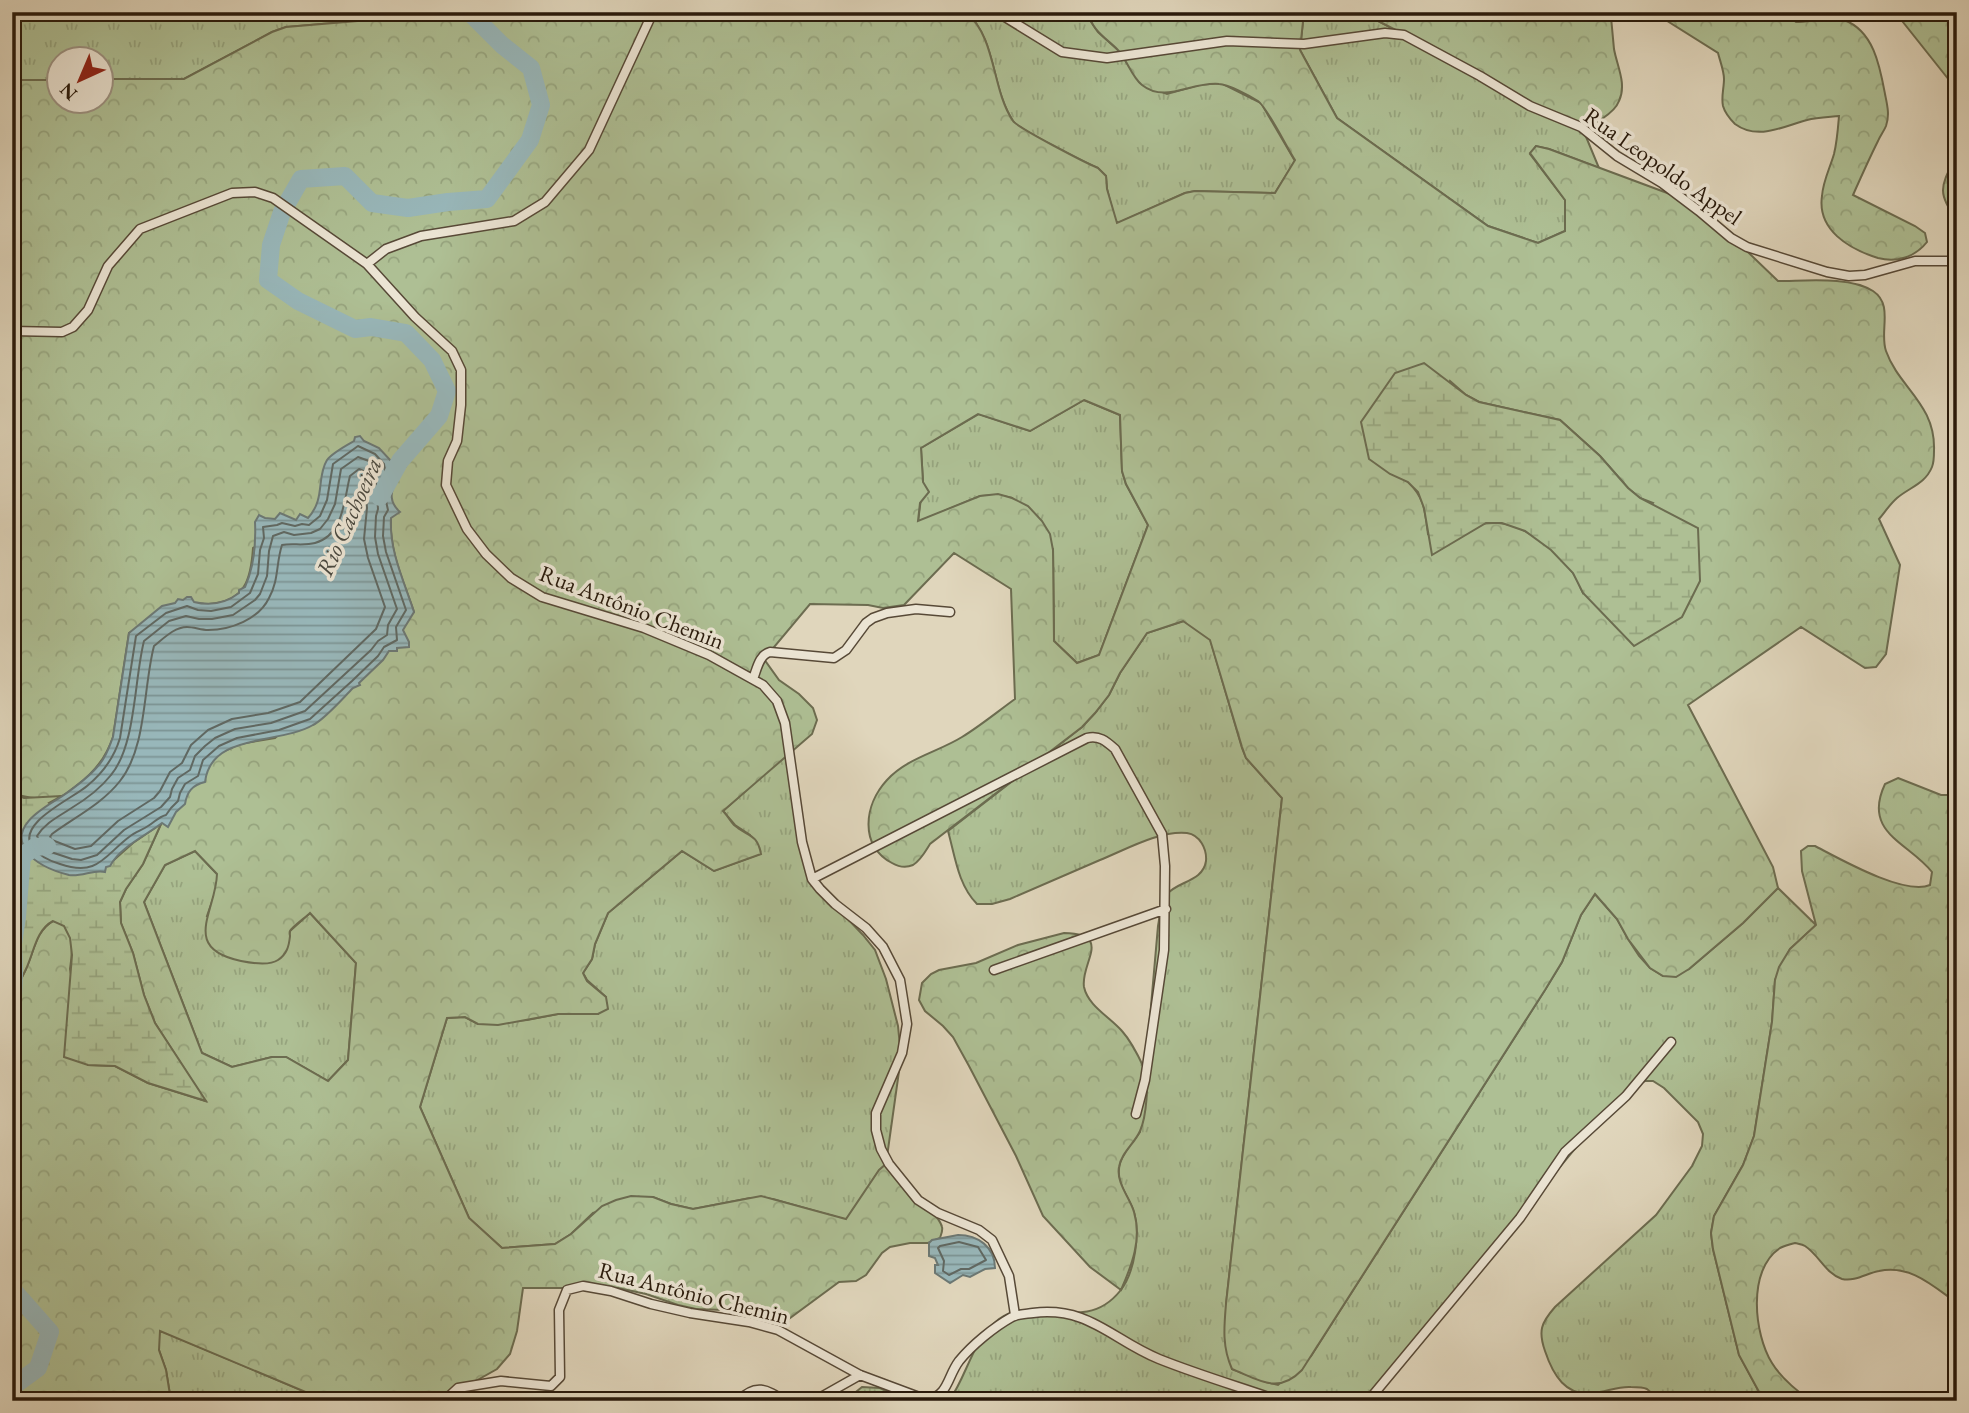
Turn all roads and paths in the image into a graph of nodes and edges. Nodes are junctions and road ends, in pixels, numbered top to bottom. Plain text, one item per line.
1 (653, 12) edge
2 (997, 12) edge
3 (366, 264) junction
4 (1957, 264) edge
5 (12, 331) edge
6 (950, 612) dead end
7 (754, 679) junction
8 (812, 879) junction
9 (1166, 909) junction
10 (995, 970) dead end
11 (1671, 1042) dead end
12 (1136, 1114) dead end
13 (1015, 1315) junction
14 (860, 1375) junction
15 (936, 1399) edge
16 (444, 1401) edge
17 (738, 1401) edge
18 (785, 1401) edge
19 (814, 1401) edge
20 (1280, 1401) edge
21 (1368, 1401) edge

1 - 3 street
2 - 4 street, Rua Leopoldo Appel
3 - 5 street, Rua Antônio Chemin
3 - 7 street, Rua Antônio Chemin
6 - 7 street
7 - 8 street, Rua Antônio Chemin
8 - 9 street
8 - 13 street, Rua Antônio Chemin
9 - 10 street
9 - 12 street
11 - 21 street
13 - 15 street, Rua Antônio Chemin
13 - 20 street, Rua Antônio Chemin
14 - 15 street, Rua Antônio Chemin
14 - 16 street, Rua Antônio Chemin
14 - 19 street
17 - 18 street

